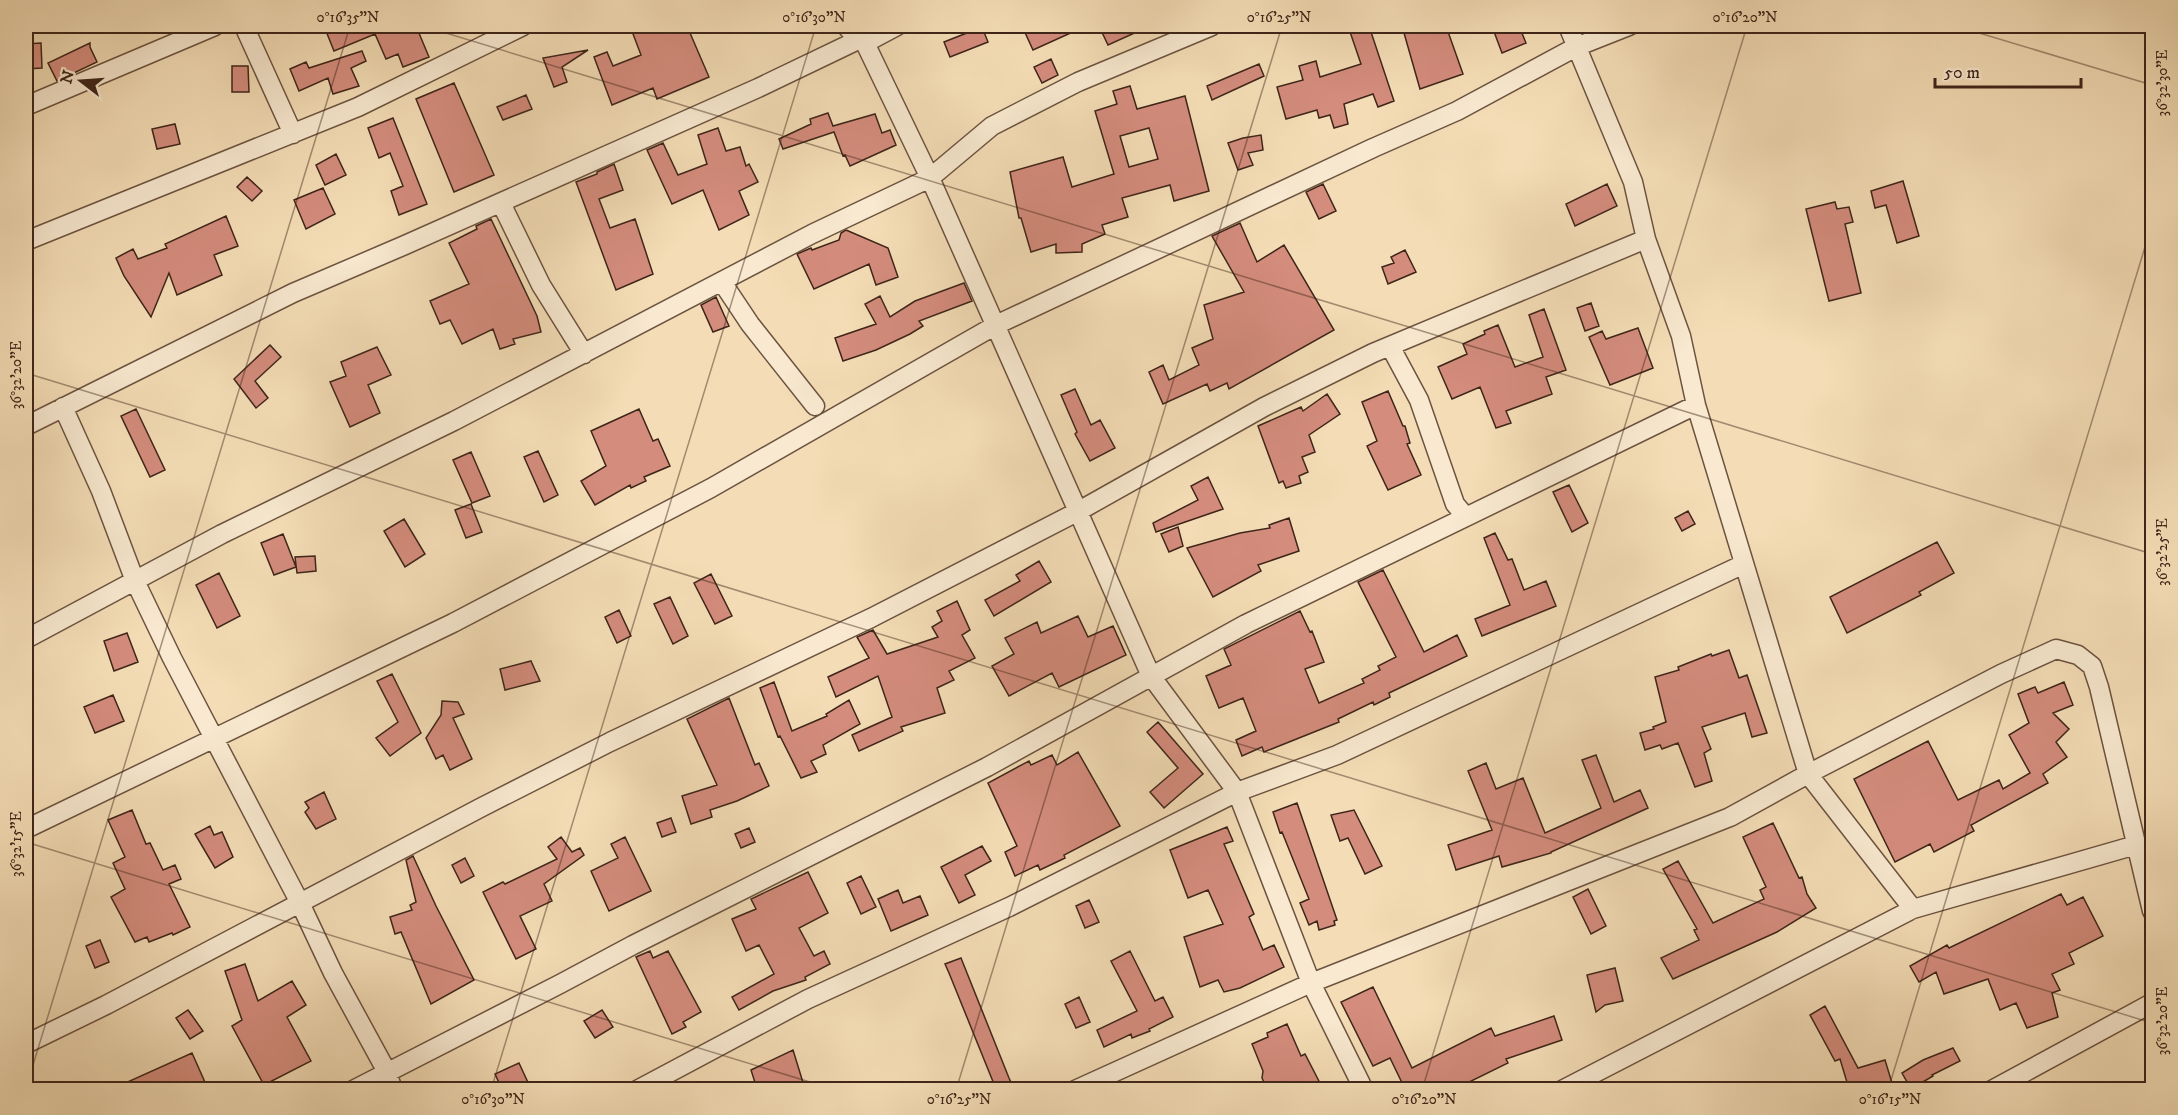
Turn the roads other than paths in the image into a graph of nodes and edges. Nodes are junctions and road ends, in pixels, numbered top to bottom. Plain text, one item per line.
1 (214, 26) edge
2 (244, 26) edge
3 (523, 26) edge
4 (846, 26) edge
5 (897, 26) edge
6 (1212, 26) edge
7 (1568, 26) edge
8 (1629, 26) edge
9 (861, 41) junction
10 (1575, 47) junction
11 (26, 106) edge
12 (293, 134) junction
13 (930, 178) junction
14 (501, 203) junction
15 (1646, 239) junction
16 (26, 241) edge
17 (722, 282) junction
18 (996, 325) junction
19 (1390, 346) junction
20 (584, 354) junction
21 (1696, 405) junction
22 (815, 406) dead end
23 (63, 407) junction
24 (26, 424) edge
25 (1077, 512) junction
26 (1466, 516) junction
27 (1744, 564) junction
28 (135, 581) junction
29 (26, 639) edge
30 (1151, 676) junction
31 (214, 738) junction
32 (1808, 774) junction
33 (1237, 792) junction
34 (26, 829) edge
35 (2136, 845) junction
36 (300, 903) junction
37 (1912, 909) junction
38 (2152, 911) edge
39 (1311, 982) junction
40 (2152, 1003) edge
41 (26, 1044) edge
42 (390, 1081) edge
43 (353, 1089) edge
44 (637, 1089) edge
45 (1075, 1089) edge
46 (1364, 1089) edge
47 (1562, 1089) edge
48 (1992, 1089) edge

1 - 11 street
2 - 12 street
3 - 12 street
4 - 9 street
5 - 9 street
6 - 13 street
7 - 10 street
8 - 10 street
9 - 13 street
9 - 14 street
10 - 15 street
10 - 18 street
12 - 16 street
13 - 17 street
13 - 18 street
14 - 20 street
14 - 23 street
15 - 19 street
15 - 21 street
17 - 20 street
17 - 22 street
18 - 25 street
18 - 31 street
19 - 25 street
19 - 26 street
20 - 28 street
21 - 26 street
21 - 27 street
23 - 24 street
23 - 28 street
25 - 30 street
25 - 36 street
26 - 30 street
27 - 32 street
27 - 33 street
28 - 29 street
28 - 31 street
30 - 33 street
30 - 42 street
31 - 34 street
31 - 36 street
32 - 35 street
32 - 37 street
32 - 39 street
33 - 39 street
33 - 44 street
35 - 37 street
35 - 38 street
36 - 41 street
36 - 42 street
37 - 47 street
39 - 45 street
39 - 46 street
40 - 48 street
42 - 43 street

